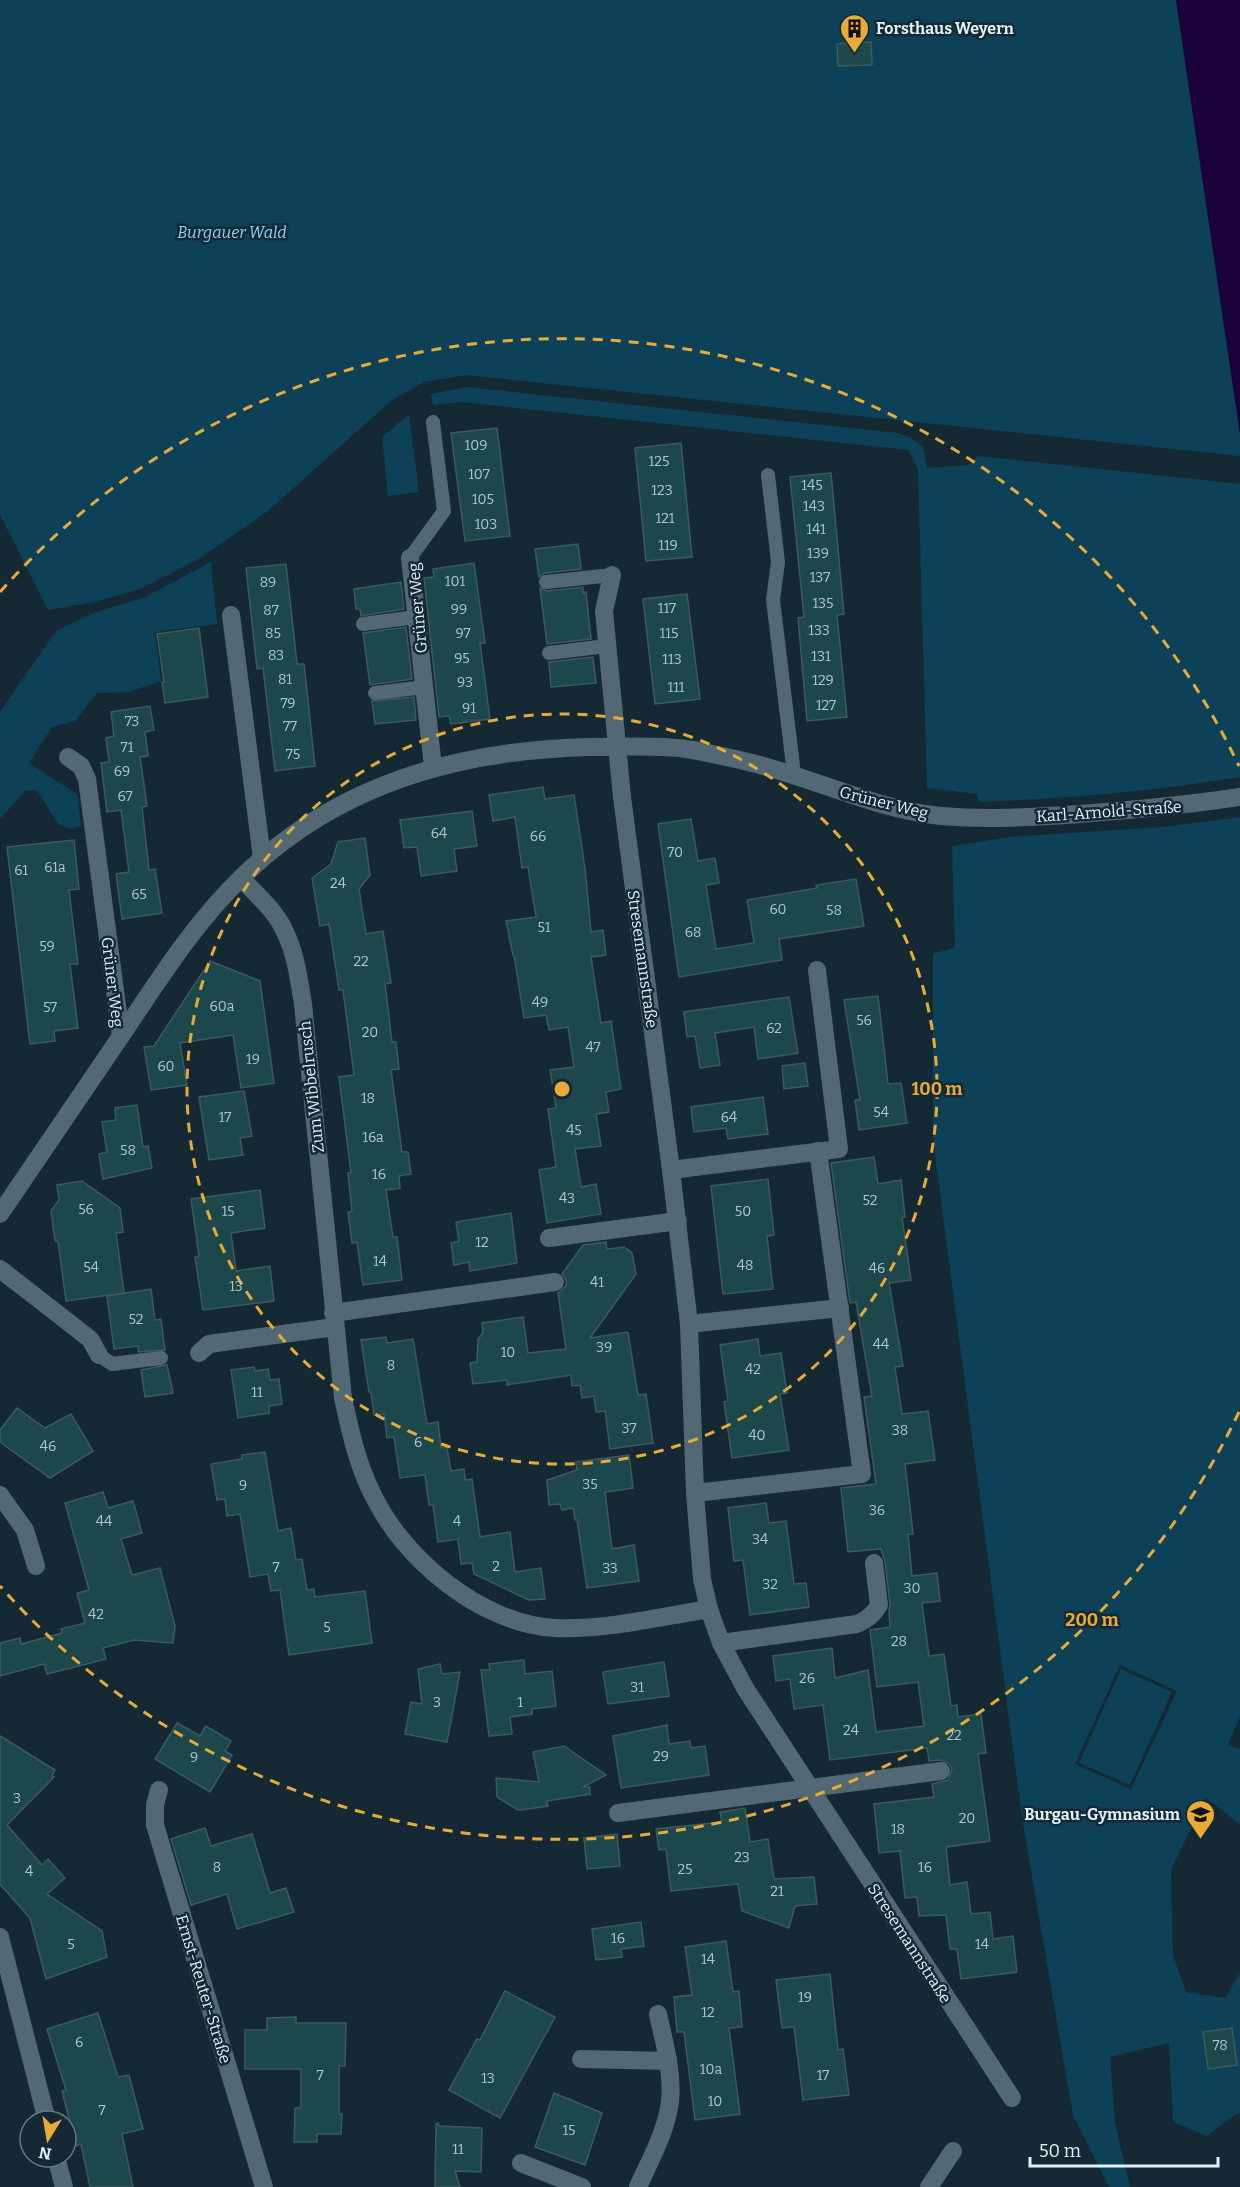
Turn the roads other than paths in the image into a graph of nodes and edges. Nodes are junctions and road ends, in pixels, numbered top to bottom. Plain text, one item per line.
1 (433, 422) dead end
2 (768, 475) dead end
3 (410, 558) joint
4 (612, 574) joint
5 (546, 582) dead end
6 (231, 615) dead end
7 (416, 617) junction
8 (363, 624) dead end
9 (607, 646) junction
10 (549, 653) dead end
11 (424, 687) junction
12 (375, 693) dead end
13 (618, 747) junction
14 (68, 758) dead end
15 (434, 767) junction
16 (794, 774) junction
17 (1240, 797) edge
18 (977, 818) joint
19 (262, 858) junction
20 (241, 878) junction
21 (817, 970) dead end
22 (121, 1036) junction
23 (818, 1151) junction
24 (671, 1170) junction
25 (0, 1214) edge
26 (678, 1221) junction
27 (549, 1238) dead end
28 (0, 1269) edge
29 (555, 1282) dead end
30 (840, 1308) junction
31 (334, 1320) junction
32 (689, 1324) junction
33 (199, 1353) dead end
34 (99, 1355) joint
35 (161, 1358) dead end
36 (695, 1493) junction
37 (0, 1495) edge
38 (874, 1563) dead end
39 (36, 1566) dead end
40 (709, 1609) junction
41 (721, 1643) junction
42 (941, 1771) dead end
43 (809, 1788) junction
44 (159, 1790) dead end
45 (618, 1813) dead end
46 (0, 1936) edge
47 (658, 2014) dead end
48 (581, 2059) dead end
49 (668, 2061) junction
50 (1012, 2098) dead end
51 (44, 2109) edge
52 (953, 2151) dead end
53 (521, 2163) dead end
54 (59, 2169) edge
55 (64, 2187) edge
56 (264, 2187) edge
57 (582, 2187) edge
58 (638, 2187) edge
59 (930, 2187) edge

1 - 3 lane, Grüner Weg
2 - 16 lane
3 - 7 street, Grüner Weg
4 - 5 lane
4 - 9 street
6 - 19 street
7 - 8 lane
7 - 11 street, Grüner Weg
9 - 10 lane
9 - 13 street
11 - 12 lane
11 - 15 street, Grüner Weg
13 - 15 street, Grüner Weg
13 - 16 street, Grüner Weg
13 - 24 street, Stresemannstraße
14 - 22 street, Grüner Weg
15 - 19 street, Grüner Weg
16 - 18 street, Grüner Weg
17 - 18 street, Karl-Arnold-Straße
19 - 20 street, Grüner Weg
20 - 22 street, Grüner Weg
20 - 31 street, Zum Wibbelrusch
21 - 23 street
22 - 25 street, Grüner Weg
23 - 24 street
23 - 30 street
24 - 26 street, Stresemannstraße
26 - 27 street
26 - 32 street, Stresemannstraße
28 - 34 street
29 - 31 street
30 - 32 street
30 - 36 street
31 - 33 street
31 - 40 street, Zum Wibbelrusch
32 - 36 street, Stresemannstraße
34 - 35 lane
36 - 40 street, Stresemannstraße
37 - 39 street
38 - 41 street
40 - 41 street, Stresemannstraße
41 - 43 street, Stresemannstraße
42 - 43 street
43 - 45 street
43 - 50 street, Stresemannstraße
44 - 56 street, Ernst-Reuter-Straße
46 - 51 street
47 - 49 street
48 - 49 street
49 - 58 street
52 - 59 street
53 - 57 street
54 - 55 street

